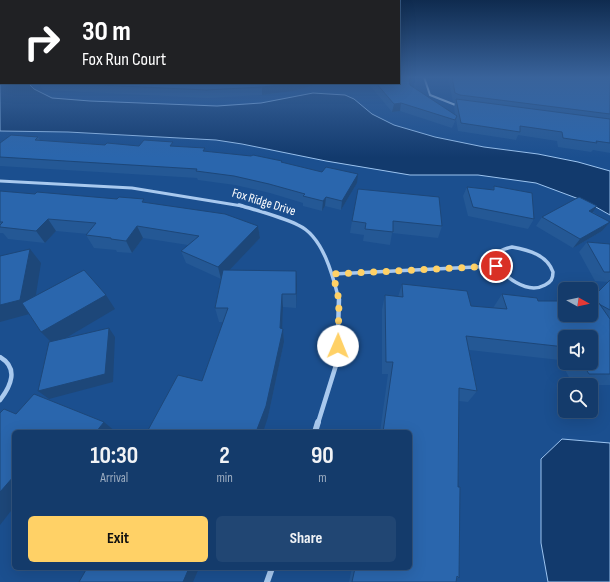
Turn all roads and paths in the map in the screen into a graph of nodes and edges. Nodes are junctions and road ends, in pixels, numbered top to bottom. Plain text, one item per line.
1 (453, 104) edge
2 (464, 107) edge
3 (0, 181) edge
4 (496, 266) junction
5 (333, 274) junction
6 (0, 357) edge
7 (0, 400) edge
8 (316, 430) edge
9 (271, 570) edge
10 (268, 582) edge

1 - 2 street
3 - 5 street, Fox Ridge Drive
4 - 4 street
4 - 5 street
5 - 8 street, Fox Ridge Drive
6 - 7 street
9 - 10 street

